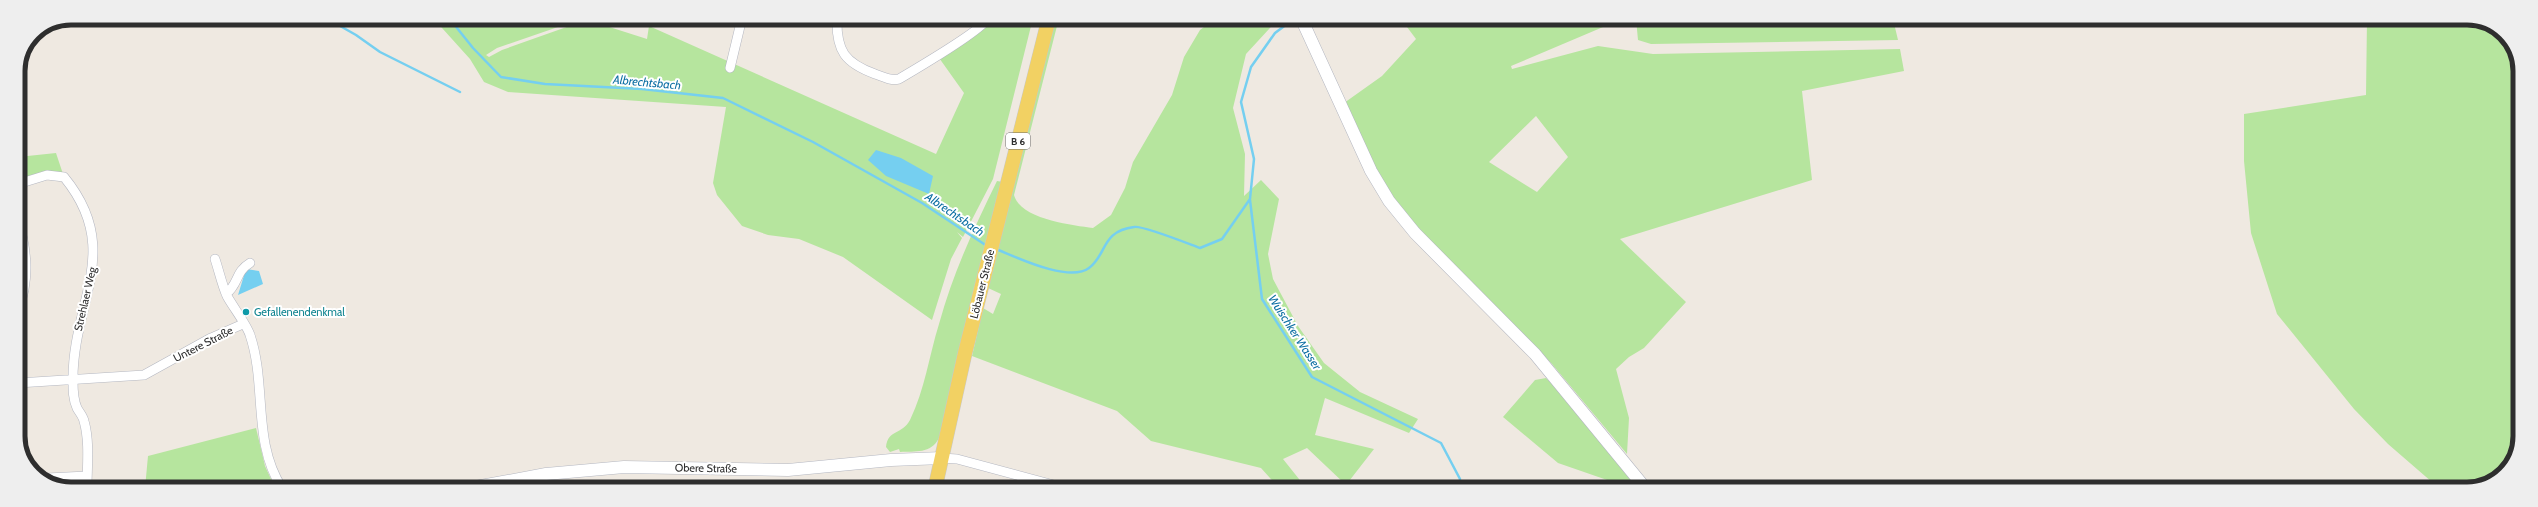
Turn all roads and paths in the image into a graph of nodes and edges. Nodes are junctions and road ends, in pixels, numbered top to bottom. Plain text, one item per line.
1 (740, 25) edge
2 (837, 25) edge
3 (982, 25) edge
4 (1047, 25) edge
5 (1304, 25) edge
6 (730, 68) dead end
7 (25, 182) edge
8 (25, 243) edge
9 (215, 259) dead end
10 (250, 263) dead end
11 (25, 284) edge
12 (226, 294) junction
13 (243, 324) junction
14 (73, 380) junction
15 (25, 383) edge
16 (942, 458) junction
17 (87, 476) junction
18 (52, 478) edge
19 (87, 482) edge
20 (279, 482) edge
21 (503, 482) edge
22 (936, 482) edge
23 (1043, 482) edge
24 (1640, 482) edge

1 - 6 street
2 - 3 street
4 - 16 main road, Löbauer Straße / B 6
5 - 24 main road
7 - 14 street, Strehlaer Weg
8 - 11 street
9 - 12 street
10 - 12 street
12 - 13 street
13 - 14 street, Untere Straße
13 - 20 street, Untere Straße
14 - 15 street, Untere Straße
14 - 17 street, Strehlaer Weg
16 - 21 main road, Obere Straße
16 - 22 main road, Löbauer Straße / B 6
16 - 23 street
17 - 18 street
17 - 19 street, Strehlaer Weg

